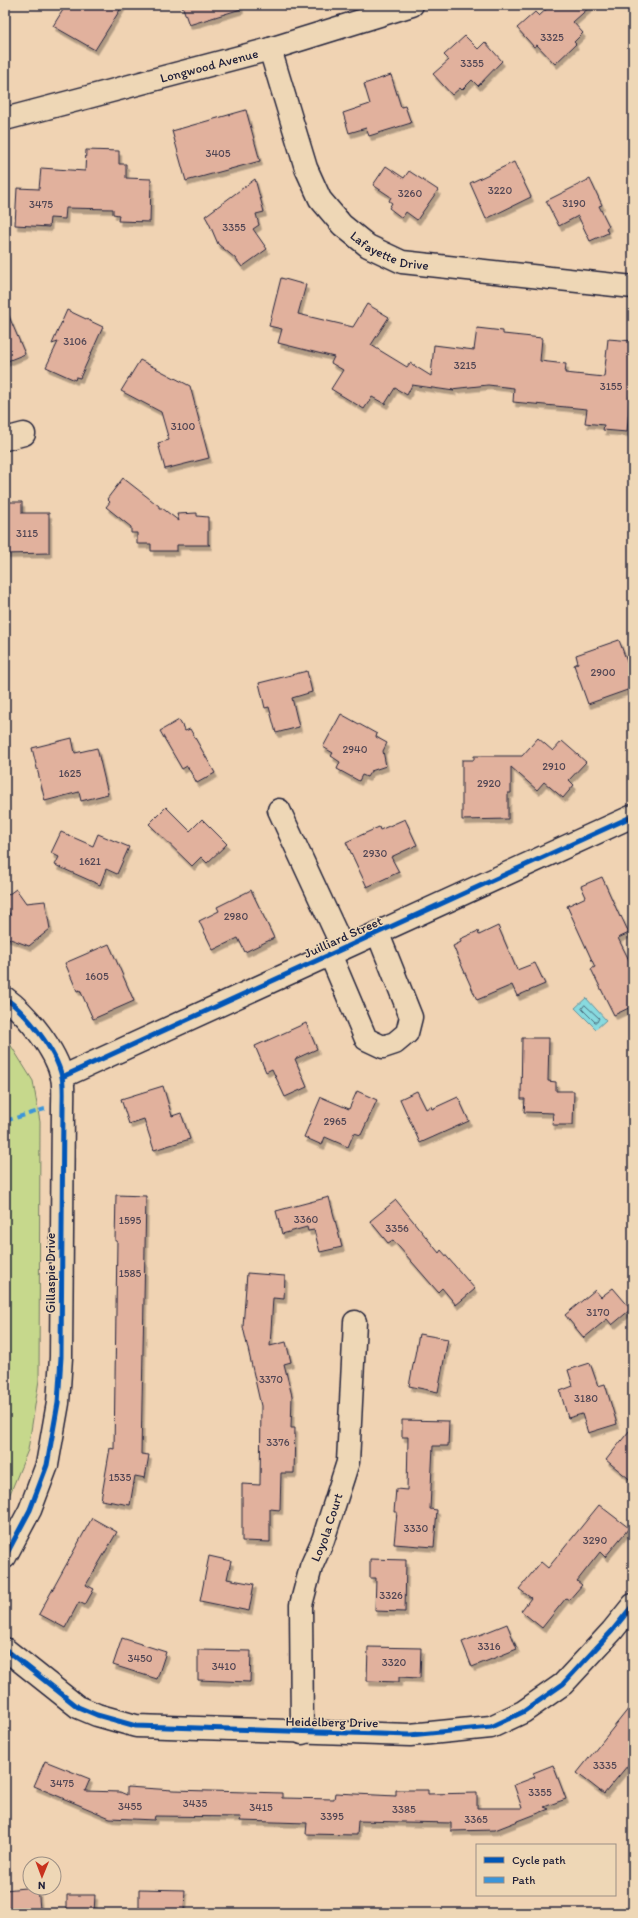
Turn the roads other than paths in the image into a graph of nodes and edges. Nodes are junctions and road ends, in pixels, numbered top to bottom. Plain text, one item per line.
1 (412, 5) edge
2 (270, 49) junction
3 (5, 119) edge
4 (633, 287) edge
5 (279, 810) dead end
6 (633, 817) edge
7 (378, 934) junction
8 (336, 951) junction
9 (5, 998) edge
10 (62, 1077) junction
11 (355, 1322) dead end
12 (5, 1557) edge
13 (633, 1605) edge
14 (5, 1650) edge
15 (302, 1733) junction

1 - 2 street, Longwood Avenue
2 - 3 street, Longwood Avenue
2 - 4 street, Lafayette Drive
5 - 8 street, Juilliard Street
6 - 7 street, Juilliard Street
7 - 8 street, Juilliard Street
7 - 8 street, Juilliard Street
8 - 10 street, Juilliard Street
9 - 10 street, Gillaspie Drive
10 - 12 street, Gillaspie Drive
11 - 15 street, Loyola Court
13 - 15 street, Heidelberg Drive
14 - 15 street, Heidelberg Drive

